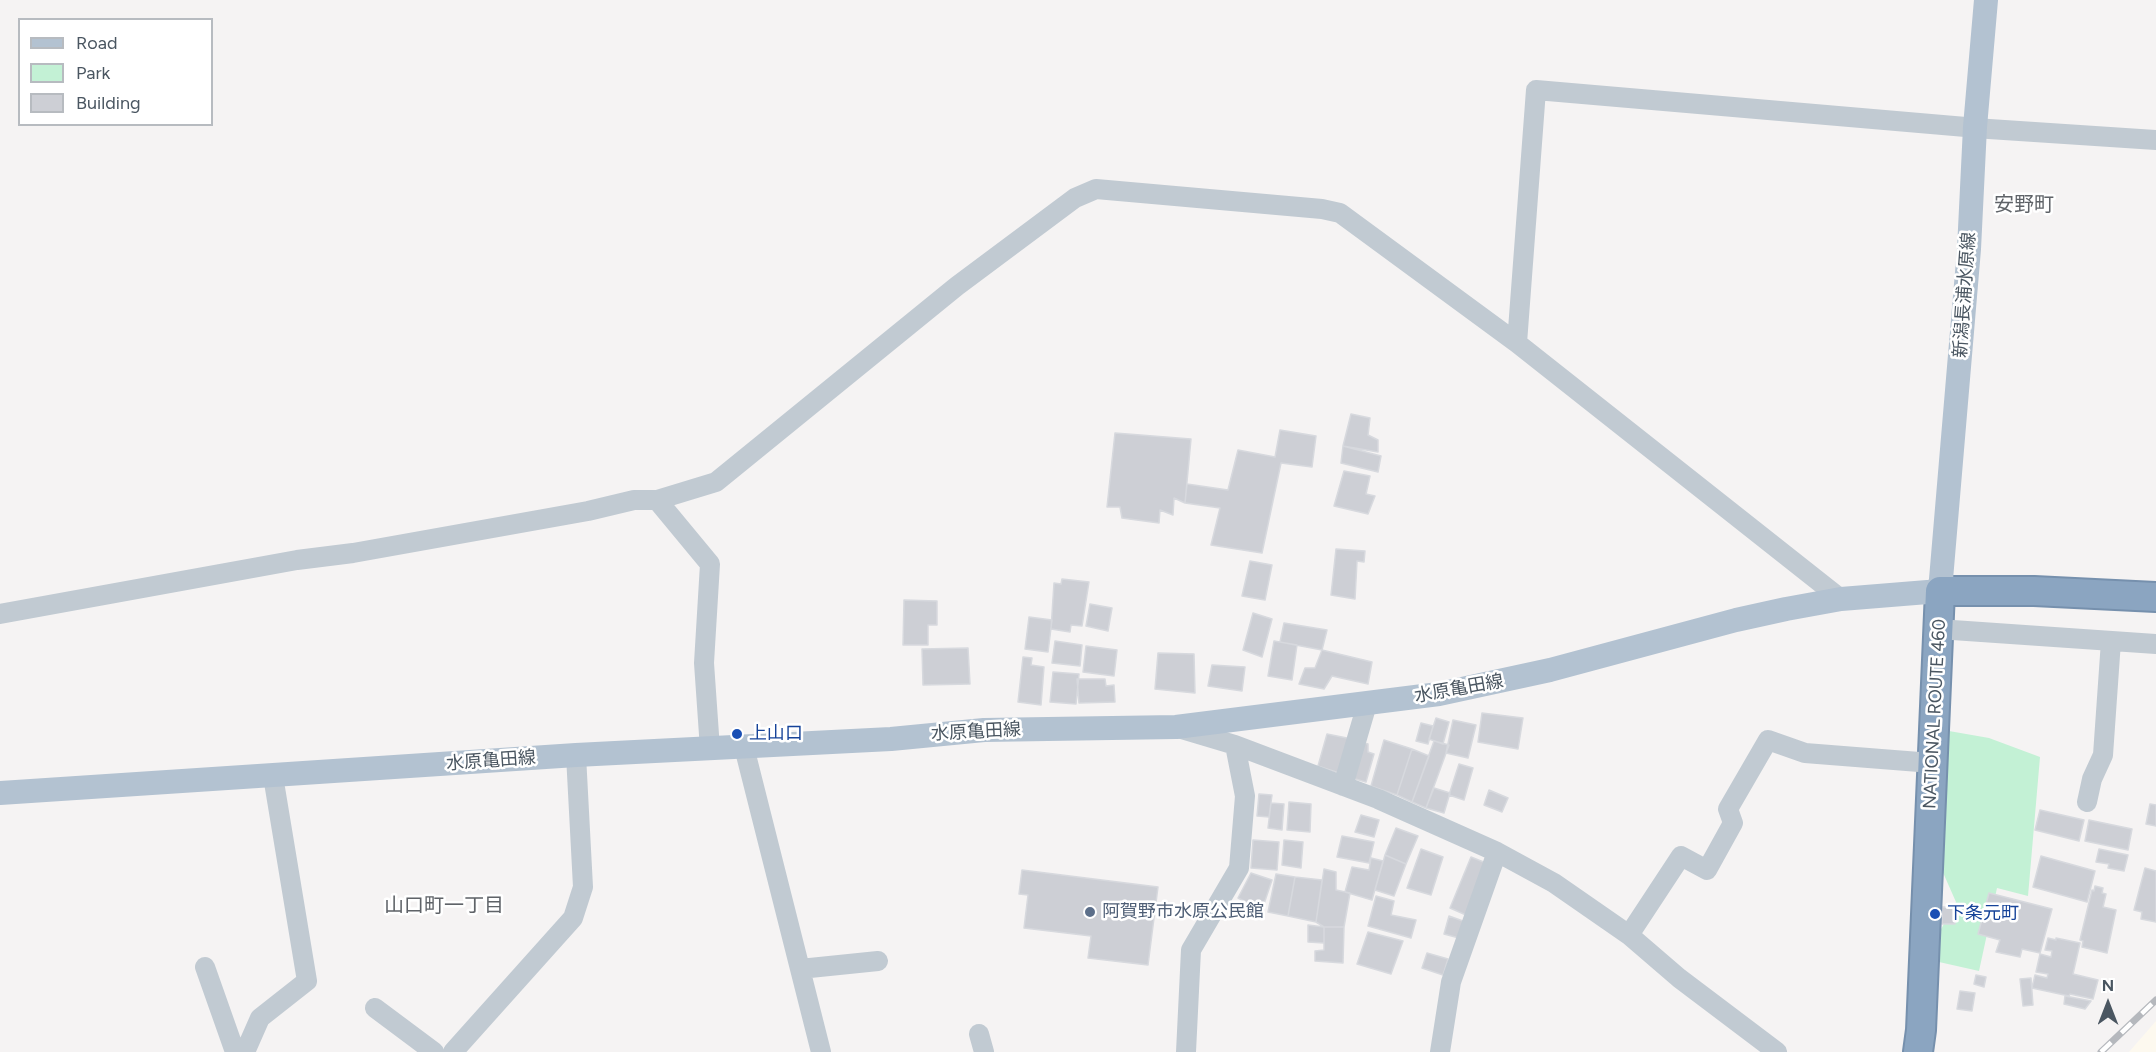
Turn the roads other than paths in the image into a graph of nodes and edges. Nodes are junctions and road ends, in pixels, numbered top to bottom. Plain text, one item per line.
1 (1986, 0) edge
2 (1975, 127) junction
3 (2156, 140) edge
4 (1517, 343) junction
5 (657, 500) junction
6 (1940, 591) junction
7 (2156, 597) edge
8 (1841, 599) junction
9 (0, 614) edge
10 (1938, 629) junction
11 (2111, 641) junction
12 (2156, 644) edge
13 (1366, 704) junction
14 (1176, 727) junction
15 (1235, 745) junction
16 (744, 747) junction
17 (711, 749) junction
18 (576, 755) junction
19 (1932, 763) junction
20 (273, 776) junction
21 (1342, 786) junction
22 (0, 793) edge
23 (2087, 802) dead end
24 (1497, 852) junction
25 (1629, 935) junction
26 (878, 962) dead end
27 (206, 967) dead end
28 (800, 969) junction
29 (375, 1008) dead end
30 (235, 1052) edge
31 (245, 1052) edge
32 (434, 1052) edge
33 (453, 1052) edge
34 (821, 1052) edge
35 (1185, 1052) edge
36 (1440, 1052) edge
37 (1777, 1052) edge
38 (1918, 1052) edge

1 - 2 main road, 新潟長浦水原線
2 - 3 street
2 - 4 street
2 - 6 main road, 新潟長浦水原線
4 - 5 street
4 - 8 street
5 - 9 street
5 - 17 street
6 - 7 highway
6 - 8 main road, 水原亀田線
6 - 10 highway, NATIONAL ROUTE 460
8 - 13 main road, 水原亀田線
10 - 11 street
10 - 19 highway, NATIONAL ROUTE 460
11 - 12 street
11 - 23 street
13 - 14 main road, 水原亀田線
13 - 21 street
14 - 15 street
14 - 16 main road, 水原亀田線
15 - 21 street
15 - 35 street
16 - 17 main road, 水原亀田線
16 - 28 street
17 - 18 main road, 水原亀田線
18 - 20 main road, 水原亀田線
18 - 33 street
19 - 25 street
19 - 38 highway, NATIONAL ROUTE 460
20 - 22 main road, 水原亀田線
20 - 31 street
21 - 24 street
24 - 25 street
24 - 36 street
25 - 37 street
26 - 28 street
27 - 30 street
28 - 34 street
29 - 32 street

